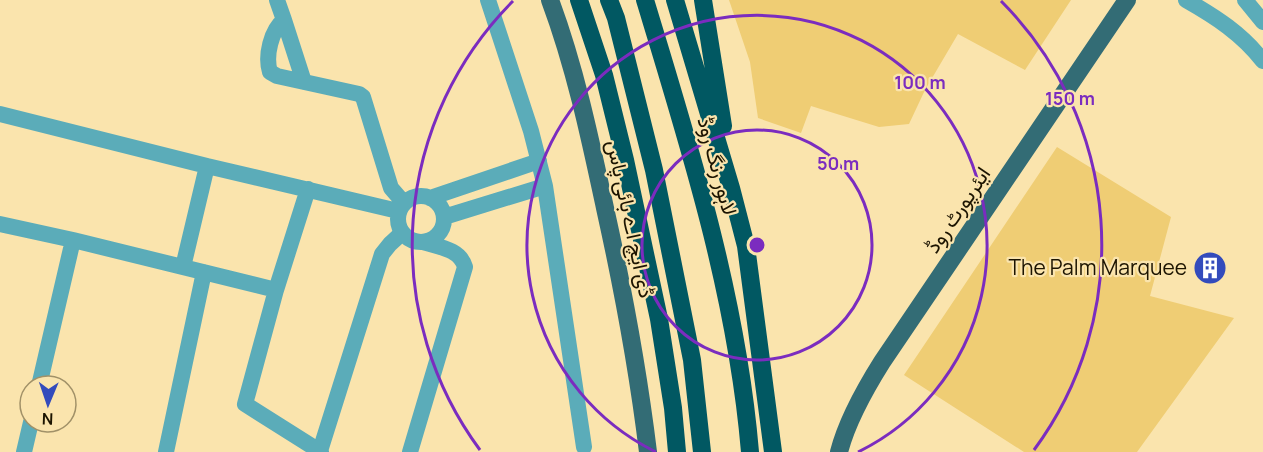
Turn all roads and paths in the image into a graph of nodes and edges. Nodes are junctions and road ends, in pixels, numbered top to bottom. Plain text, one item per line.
1 (278, 0) edge
2 (488, 0) edge
3 (550, 0) edge
4 (579, 0) edge
5 (609, 0) edge
6 (645, 0) edge
7 (675, 0) edge
8 (703, 0) edge
9 (1127, 0) edge
10 (1186, 0) edge
11 (1245, 0) edge
12 (284, 20) junction
13 (1263, 22) edge
14 (1263, 61) edge
15 (304, 82) junction
16 (0, 114) edge
17 (539, 161) junction
18 (207, 166) junction
19 (545, 186) junction
20 (731, 188) junction
21 (308, 189) junction
22 (430, 198) junction
23 (401, 207) junction
24 (444, 217) junction
25 (0, 224) edge
26 (402, 233) junction
27 (73, 240) junction
28 (423, 242) junction
29 (183, 267) junction
30 (204, 272) junction
31 (276, 290) junction
32 (42, 374) edge
33 (28, 434) edge
34 (584, 447) dead end
35 (24, 452) edge
36 (166, 452) edge
37 (321, 452) edge
38 (410, 452) edge
39 (648, 452) edge
40 (677, 452) edge
41 (702, 452) edge
42 (750, 452) edge
43 (773, 452) edge
44 (839, 452) edge

1 - 12 street
2 - 17 street
3 - 39 main road, ڈی ایچ اے بائی پاس
4 - 40 highway
5 - 41 highway
6 - 42 highway, لاہور رنگ روڈ
7 - 20 highway
8 - 20 highway
9 - 44 main road, ایئرپورٹ روڈ
10 - 14 street
11 - 13 street
12 - 15 street
12 - 15 street
15 - 23 street
16 - 18 street
17 - 19 street
17 - 22 street
18 - 21 street
18 - 29 street
19 - 24 street
19 - 34 street
20 - 43 highway
21 - 23 street
21 - 31 street
22 - 23 street
22 - 24 street
23 - 26 street
24 - 28 street
25 - 27 street
26 - 28 street
26 - 37 street
27 - 29 street
27 - 32 street
28 - 38 street
29 - 30 street
30 - 31 street
30 - 36 street
31 - 37 street
33 - 35 street

